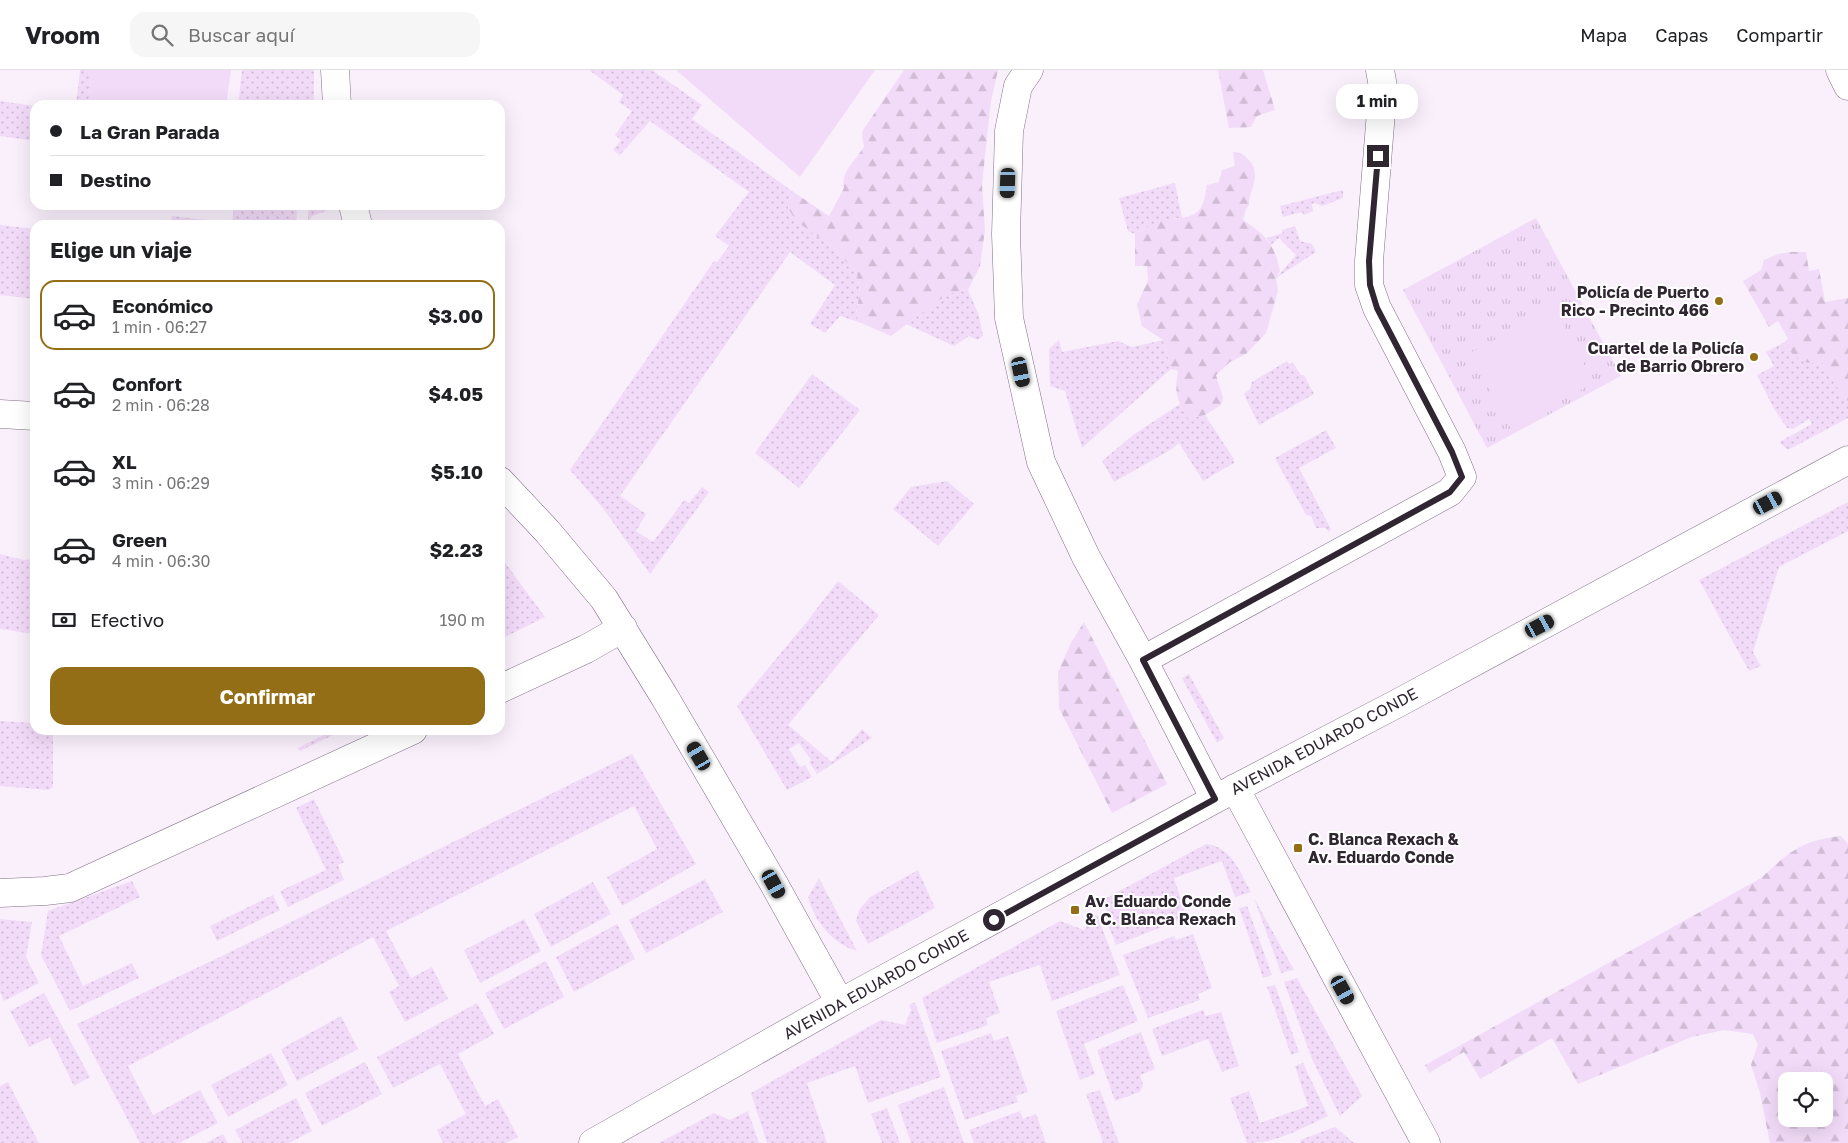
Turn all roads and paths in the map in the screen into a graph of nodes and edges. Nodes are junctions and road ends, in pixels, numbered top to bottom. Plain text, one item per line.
1 (335, 70) edge
2 (1029, 70) edge
3 (1380, 70) edge
4 (337, 100) edge
5 (0, 414) edge
6 (30, 416) edge
7 (1848, 460) edge
8 (505, 486) edge
9 (623, 628) junction
10 (1143, 660) junction
11 (505, 687) edge
12 (402, 735) edge
13 (1225, 794) junction
14 (0, 893) edge
15 (840, 1003) junction
16 (593, 1143) edge
17 (1426, 1143) edge

1 - 4 street
2 - 10 street
3 - 10 street
5 - 6 street
7 - 13 street, AVENIDA EDUARDO CONDE
8 - 9 street
9 - 11 street
9 - 15 street
10 - 13 street
12 - 14 street
13 - 15 street, AVENIDA EDUARDO CONDE
13 - 17 street
15 - 16 street, AVENIDA EDUARDO CONDE

